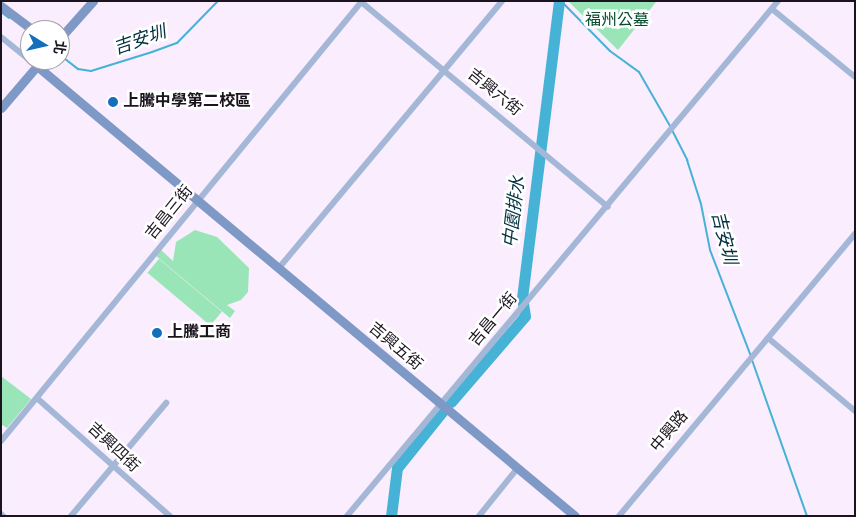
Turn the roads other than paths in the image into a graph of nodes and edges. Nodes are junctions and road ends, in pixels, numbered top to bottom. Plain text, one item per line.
1 (93, 1) edge
2 (502, 1) edge
3 (778, 1) edge
4 (361, 2) edge
5 (1, 6) edge
6 (772, 8) junction
7 (20, 20) edge
8 (70, 27) edge
9 (1, 37) edge
10 (20, 50) edge
11 (442, 69) junction
12 (33, 70) edge
13 (47, 70) edge
14 (855, 77) edge
15 (1, 108) edge
16 (198, 200) junction
17 (608, 207) junction
18 (855, 234) edge
19 (278, 269) junction
20 (768, 338) junction
21 (38, 399) junction
22 (166, 404) dead end
23 (441, 404) junction
24 (855, 411) edge
25 (1, 441) edge
26 (112, 468) junction
27 (516, 470) junction
28 (71, 516) edge
29 (170, 516) edge
30 (347, 516) edge
31 (479, 516) edge
32 (575, 516) edge
33 (618, 516) edge

1 - 8 street
2 - 11 street
3 - 6 street
4 - 11 street, 吉興六街
4 - 16 street, 吉昌三街
5 - 7 street
6 - 14 street
6 - 17 street, 吉昌一街
9 - 10 street
11 - 17 street, 吉興六街
11 - 19 street
12 - 15 street
13 - 16 street, 吉興五街
16 - 19 street, 吉興五街
16 - 21 street, 吉昌三街
17 - 23 street, 吉昌一街
18 - 20 street
19 - 23 street, 吉興五街
20 - 24 street
20 - 33 street, 中興路
21 - 25 street, 吉昌三街
21 - 26 street, 吉興四街
22 - 26 street
23 - 27 street, 吉興五街
23 - 30 street, 吉昌一街
26 - 28 street
26 - 29 street, 吉興四街
27 - 31 street
27 - 32 street, 吉興五街

